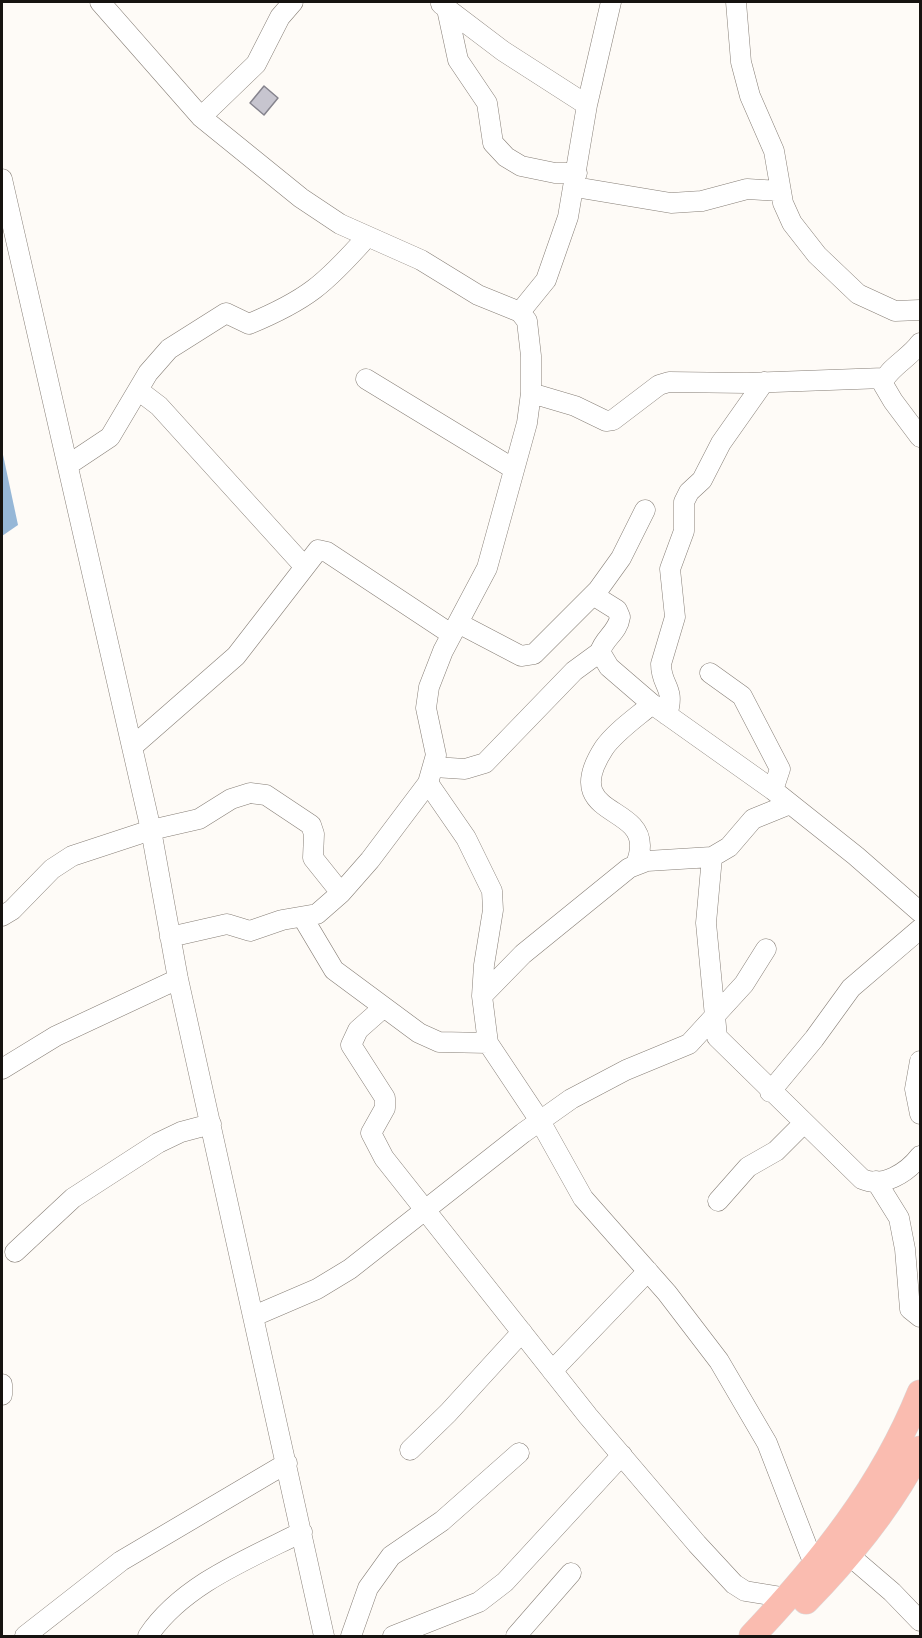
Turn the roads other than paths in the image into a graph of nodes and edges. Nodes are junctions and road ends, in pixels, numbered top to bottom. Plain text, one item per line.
1 (100, 2) edge
2 (293, 2) edge
3 (611, 2) edge
4 (736, 2) edge
5 (442, 5) edge
6 (587, 105) junction
7 (201, 117) junction
8 (2, 179) edge
9 (576, 180) junction
10 (780, 191) junction
11 (366, 237) junction
12 (921, 310) edge
13 (520, 312) junction
14 (921, 343) edge
15 (884, 378) junction
16 (366, 379) dead end
17 (764, 382) junction
18 (138, 390) junction
19 (531, 393) junction
20 (921, 437) edge
21 (68, 465) junction
22 (514, 469) junction
23 (645, 510) dead end
24 (304, 566) junction
25 (593, 595) junction
26 (454, 629) junction
27 (600, 652) junction
28 (710, 673) dead end
29 (659, 709) junction
30 (132, 747) junction
31 (431, 775) junction
32 (773, 790) junction
33 (790, 804) junction
34 (151, 830) junction
35 (712, 857) junction
36 (636, 864) junction
37 (341, 893) junction
38 (921, 912) edge
39 (2, 916) edge
40 (303, 918) junction
41 (921, 930) edge
42 (170, 937) junction
43 (766, 950) dead end
44 (178, 979) junction
45 (482, 996) junction
46 (384, 1007) junction
47 (716, 1016) junction
48 (488, 1042) junction
49 (921, 1061) edge
50 (2, 1070) edge
51 (770, 1092) junction
52 (921, 1114) edge
53 (540, 1121) junction
54 (211, 1124) junction
55 (803, 1124) junction
56 (921, 1156) edge
57 (876, 1181) junction
58 (718, 1201) dead end
59 (426, 1210) junction
60 (15, 1252) dead end
61 (648, 1271) junction
62 (254, 1316) junction
63 (921, 1317) edge
64 (522, 1332) junction
65 (552, 1371) junction
66 (2, 1384) edge
67 (921, 1393) edge
68 (2, 1395) edge
69 (921, 1449) edge
70 (410, 1450) dead end
71 (519, 1453) dead end
72 (622, 1455) junction
73 (287, 1463) junction
74 (302, 1532) junction
75 (850, 1556) junction
76 (815, 1567) junction
77 (571, 1573) dead end
78 (788, 1598) junction
79 (921, 1621) edge
80 (26, 1636) edge
81 (147, 1636) edge
82 (324, 1636) edge
83 (351, 1636) edge
84 (393, 1636) edge
85 (516, 1636) edge
86 (752, 1636) edge
87 (773, 1636) edge

1 - 7 street
2 - 7 street
3 - 6 street
4 - 10 street
5 - 6 street
5 - 9 street
6 - 9 street
7 - 11 street
8 - 21 street
9 - 10 street
9 - 13 street
10 - 12 street
11 - 13 street
11 - 18 street
13 - 19 street
14 - 15 street
15 - 17 street
15 - 20 street
16 - 22 street
17 - 19 street
17 - 29 street
18 - 21 street
18 - 24 street
19 - 22 street
21 - 30 street
22 - 26 street
23 - 25 street
24 - 26 street
24 - 30 street
25 - 26 street
25 - 27 street
26 - 31 street
27 - 29 street
27 - 31 street
28 - 32 street
29 - 32 street
29 - 36 street
30 - 34 street
31 - 37 street
31 - 45 street
32 - 33 street
33 - 35 street
33 - 38 street
34 - 37 street
34 - 39 street
34 - 42 street
35 - 36 street
35 - 47 street
36 - 45 street
37 - 40 street
40 - 42 street
40 - 46 street
41 - 51 street
42 - 44 street
43 - 47 street
44 - 50 street
44 - 54 street
45 - 48 street
46 - 48 street
46 - 59 street
47 - 51 street
47 - 53 street
48 - 53 street
49 - 52 street
51 - 55 street
53 - 59 street
53 - 61 street
54 - 60 street
54 - 62 street
55 - 57 street
55 - 58 street
56 - 57 street
57 - 63 street
59 - 62 street
59 - 64 street
61 - 65 street
61 - 76 street
62 - 73 street
64 - 65 street
64 - 70 street
65 - 72 street
66 - 68 street
67 - 76 main road
69 - 75 main road
71 - 83 street
72 - 78 street
72 - 84 street
73 - 74 street
73 - 80 street
74 - 81 street
74 - 82 street
75 - 79 street
75 - 87 main road
76 - 78 main road
77 - 85 street
78 - 86 main road

